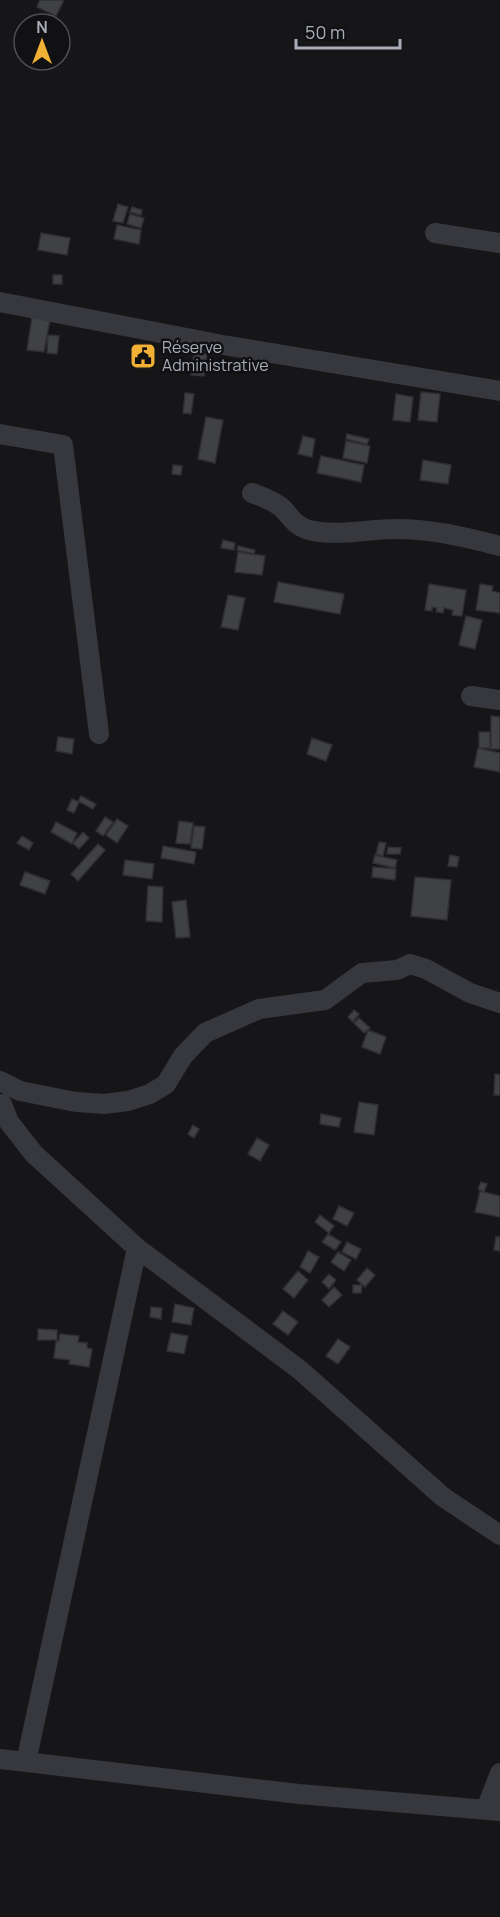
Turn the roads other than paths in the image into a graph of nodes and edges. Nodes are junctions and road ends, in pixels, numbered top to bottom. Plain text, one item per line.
1 (435, 233) dead end
2 (500, 243) edge
3 (0, 302) edge
4 (500, 391) edge
5 (0, 434) edge
6 (252, 493) dead end
7 (500, 546) edge
8 (471, 696) dead end
9 (500, 700) edge
10 (99, 735) dead end
11 (500, 1003) edge
12 (2, 1098) edge
13 (137, 1248) junction
14 (500, 1535) edge
15 (0, 1759) edge
16 (26, 1762) junction
17 (500, 1773) edge
18 (493, 1810) edge

1 - 2 street
3 - 4 street
5 - 10 street
6 - 7 street
8 - 9 street
11 - 12 street
12 - 13 street
13 - 14 street
13 - 16 street
15 - 16 street
16 - 18 street
17 - 18 street

